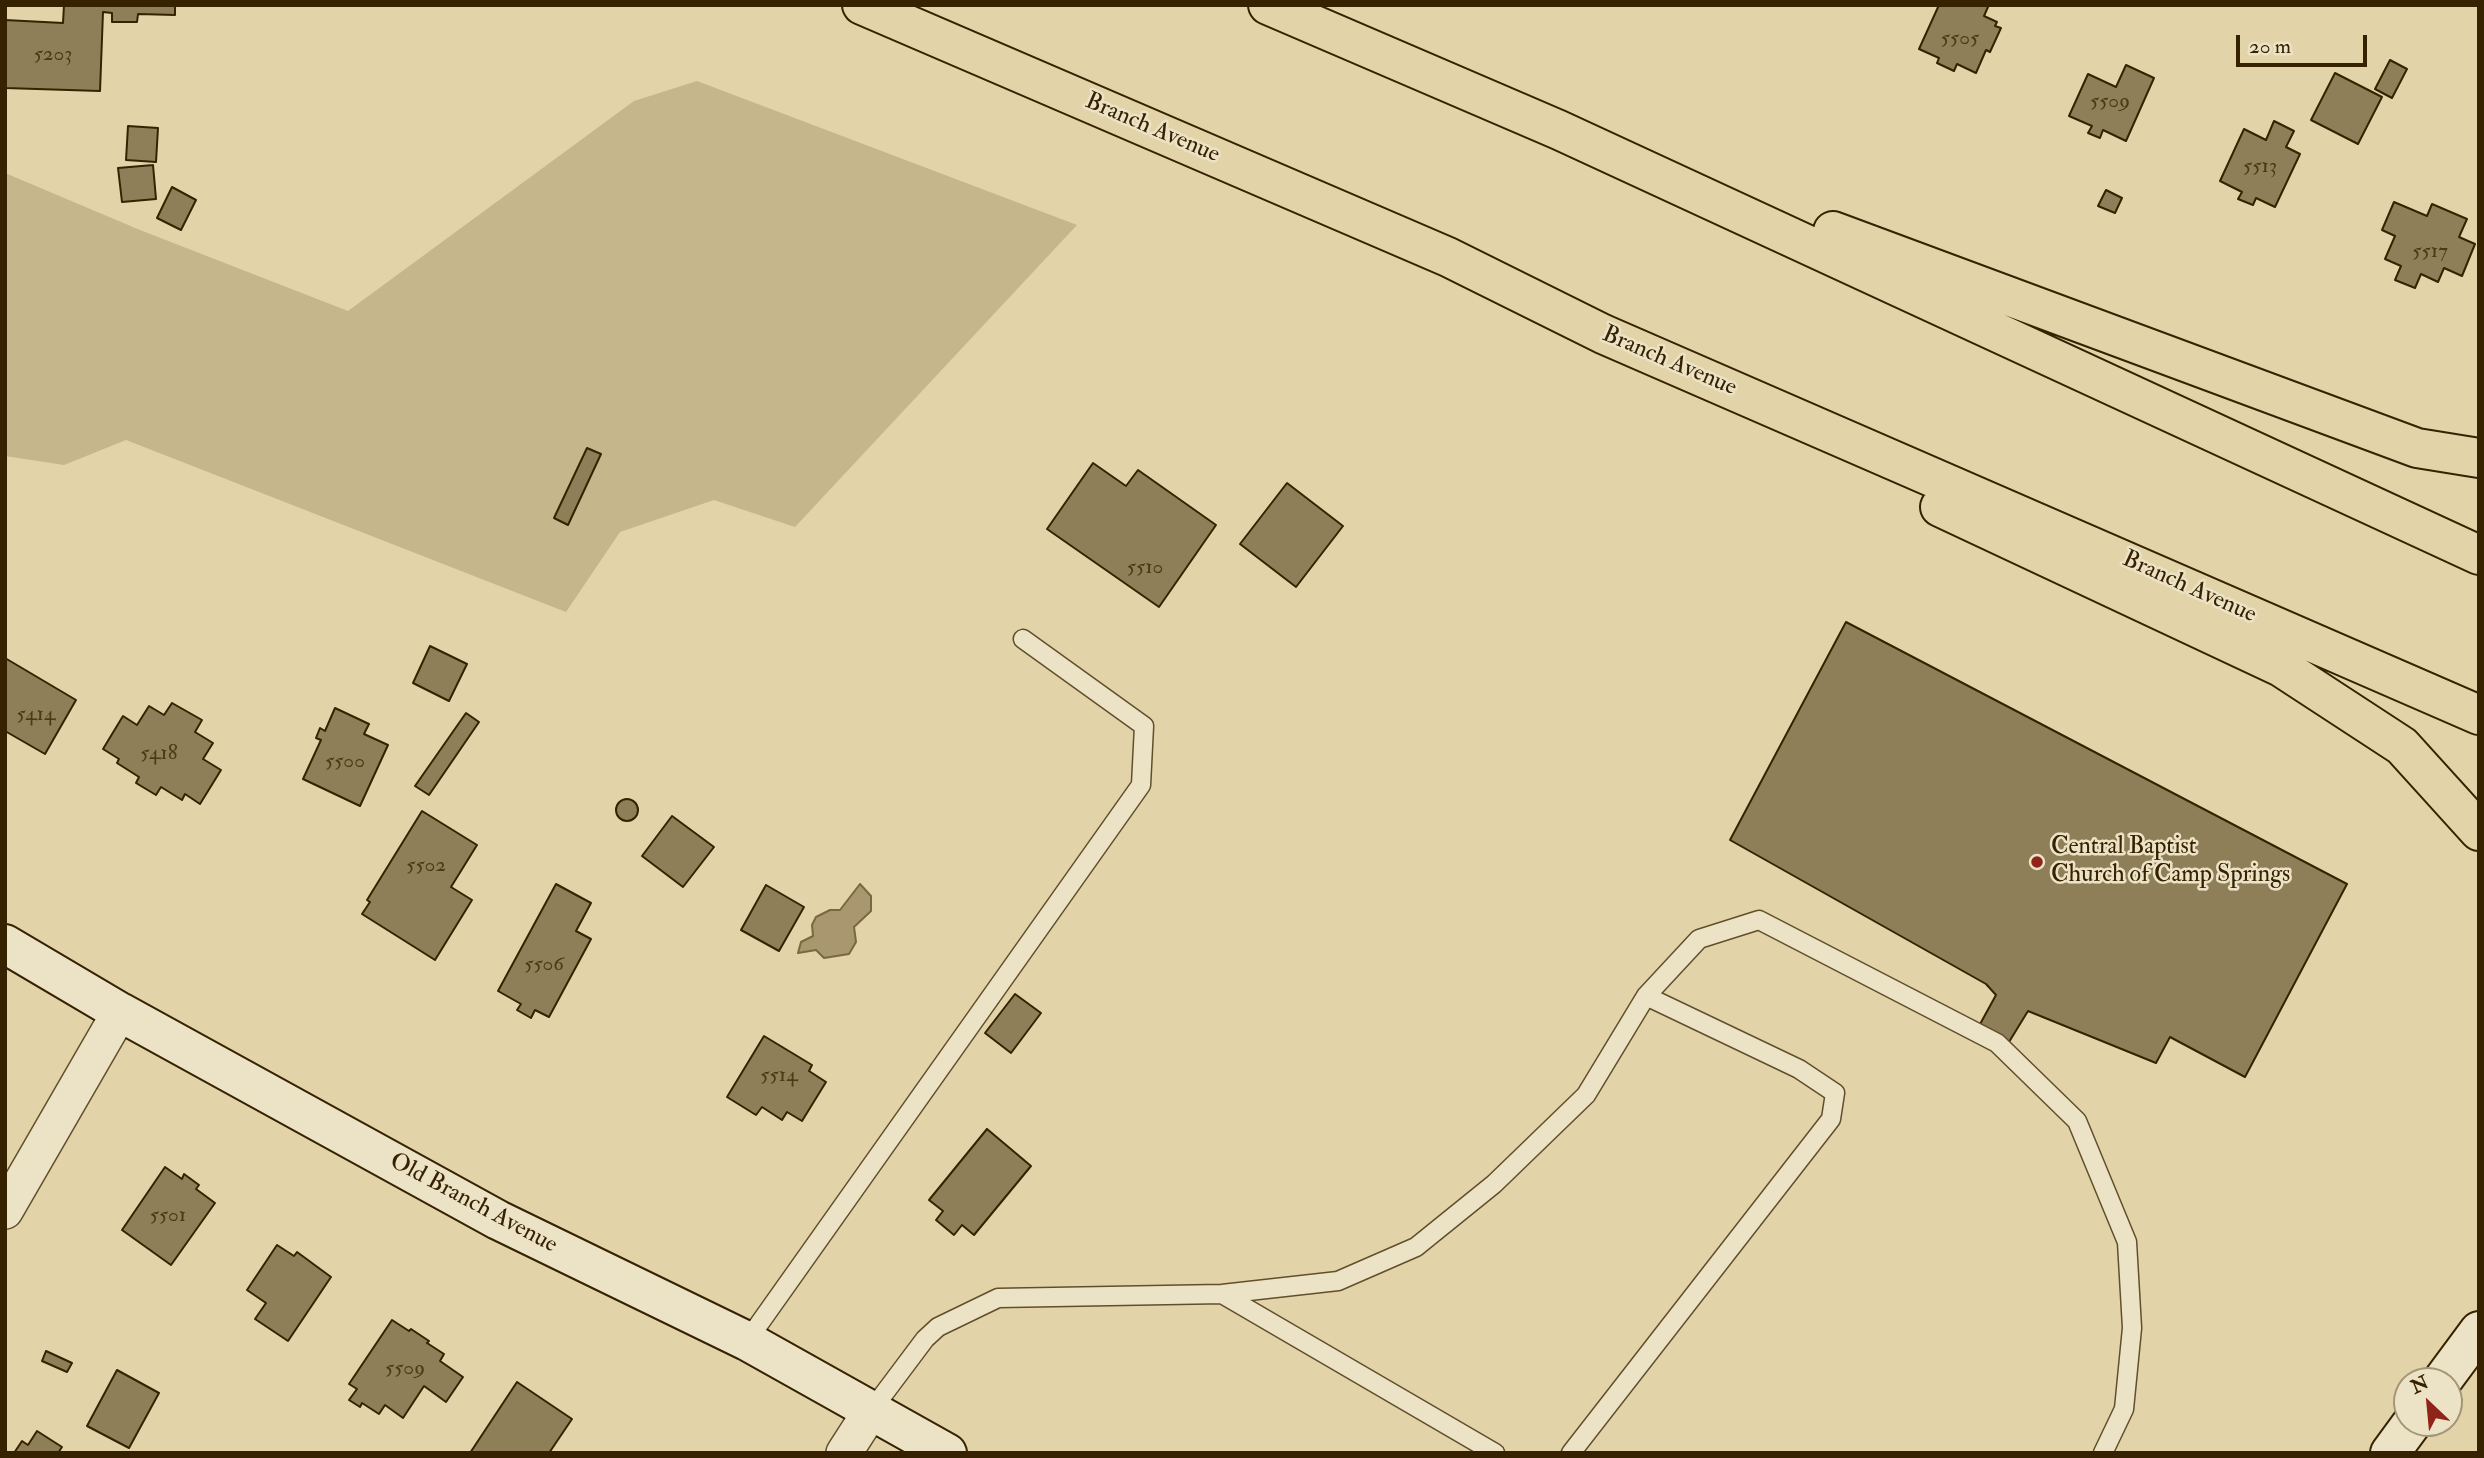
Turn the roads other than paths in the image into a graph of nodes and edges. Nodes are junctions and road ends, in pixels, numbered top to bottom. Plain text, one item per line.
1 (862, 5) edge
2 (1268, 5) edge
3 (1559, 130) junction
4 (1814, 425) junction
5 (2479, 457) edge
6 (2479, 555) edge
7 (1023, 639) dead end
8 (2479, 715) edge
9 (2479, 831) edge
10 (5, 944) edge
11 (1646, 996) junction
12 (120, 1012) junction
13 (5, 1211) edge
14 (1222, 1294) junction
15 (2479, 1331) edge
16 (747, 1341) junction
17 (2452, 1367) edge
18 (871, 1412) junction
19 (2402, 1437) edge
20 (844, 1453) edge
21 (947, 1453) edge
22 (1495, 1453) edge
23 (1571, 1453) edge
24 (2103, 1453) edge
25 (2390, 1453) edge

1 - 4 highway, Branch Avenue
2 - 3 highway
3 - 5 highway
3 - 6 highway
4 - 8 highway, Branch Avenue
4 - 9 highway
7 - 16 lane
10 - 12 street, Old Branch Avenue
11 - 14 lane
11 - 23 lane
11 - 24 lane
12 - 13 street
12 - 16 street, Old Branch Avenue
14 - 18 lane
14 - 22 lane
15 - 17 street
16 - 18 street, Old Branch Avenue
18 - 20 street
18 - 21 street, Old Branch Avenue
19 - 25 street

